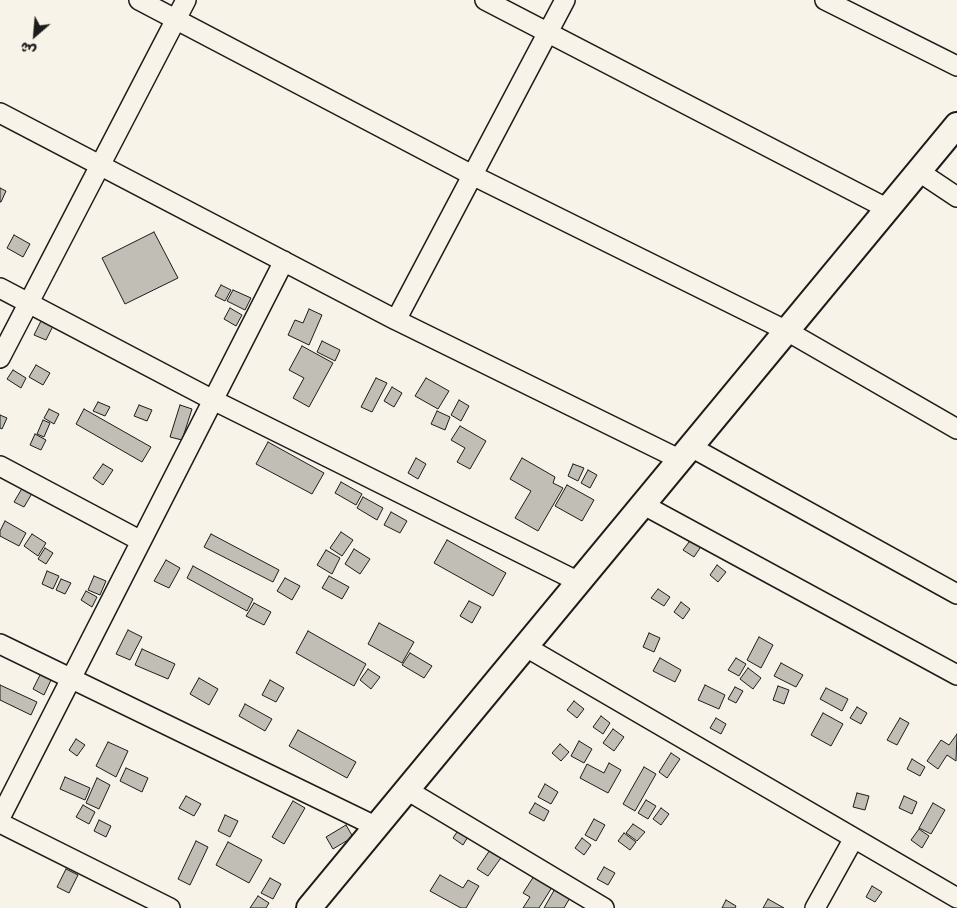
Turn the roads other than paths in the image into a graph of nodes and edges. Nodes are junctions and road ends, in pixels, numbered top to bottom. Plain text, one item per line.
1 (139, 0) edge
2 (186, 0) edge
3 (485, 0) edge
4 (565, 0) edge
5 (825, 0) edge
6 (176, 19) junction
7 (548, 32) junction
8 (957, 66) edge
9 (0, 113) edge
10 (957, 125) edge
11 (100, 165) junction
12 (918, 171) junction
13 (472, 175) junction
14 (957, 197) edge
15 (888, 209) junction
16 (284, 262) junction
17 (0, 288) edge
18 (29, 303) junction
19 (396, 320) junction
20 (787, 331) junction
21 (0, 358) edge
22 (213, 400) junction
23 (957, 429) edge
24 (686, 453) junction
25 (0, 466) edge
26 (642, 504) junction
27 (141, 541) junction
28 (579, 582) junction
29 (957, 594) edge
30 (0, 644) edge
31 (526, 647) junction
32 (957, 675) edge
33 (70, 680) junction
34 (407, 790) junction
35 (0, 818) edge
36 (0, 823) edge
37 (377, 827) junction
38 (854, 838) junction
39 (957, 898) edge
40 (170, 908) edge
41 (309, 908) edge
42 (604, 908) edge
43 (815, 908) edge

1 - 6 street
2 - 6 street
3 - 7 street
4 - 7 street
5 - 8 street
6 - 11 street
6 - 13 street
7 - 13 street
7 - 15 street
9 - 11 street
10 - 12 street
11 - 16 street
11 - 18 street
12 - 14 street
12 - 15 street
13 - 19 street
13 - 20 street
15 - 20 street
16 - 19 street
16 - 22 street
17 - 18 street
18 - 21 street
18 - 22 street
19 - 24 street
20 - 23 street
20 - 24 street
22 - 27 street
22 - 28 street
24 - 26 street
24 - 29 street
25 - 27 street
26 - 28 street
26 - 32 street
27 - 33 street
28 - 31 street
30 - 33 street
31 - 34 street
31 - 38 street
33 - 35 street
33 - 37 street
34 - 37 street
34 - 42 street
36 - 40 street
37 - 41 street
38 - 39 street
38 - 43 street

